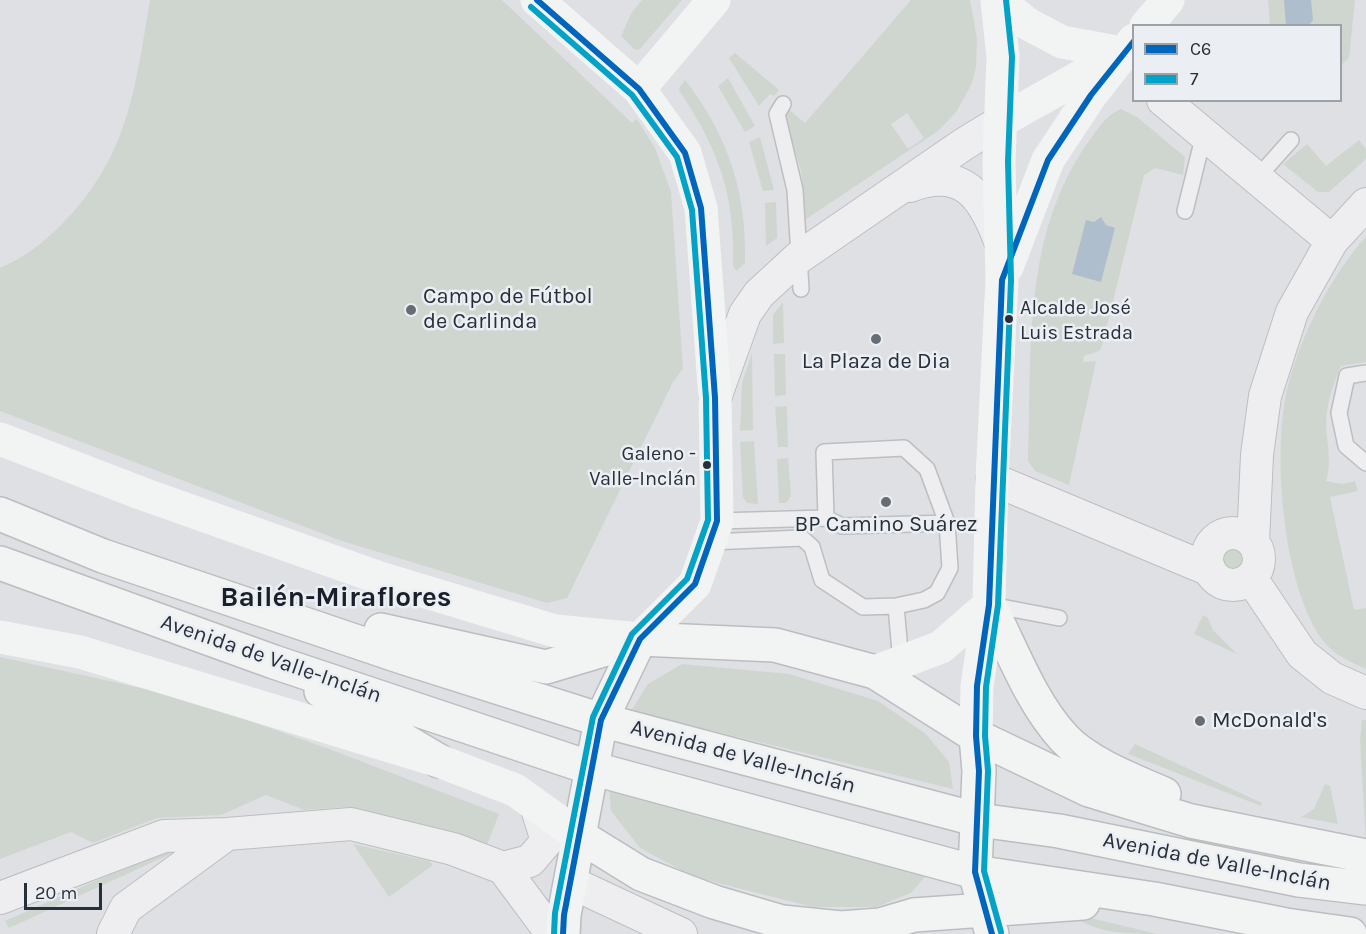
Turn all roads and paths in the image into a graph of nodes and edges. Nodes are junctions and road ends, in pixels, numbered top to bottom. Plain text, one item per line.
1 (538, 0) edge
2 (714, 0) edge
3 (997, 0) edge
4 (1167, 0) edge
5 (1148, 24) edge
6 (1130, 53) edge
7 (639, 89) junction
8 (1165, 102) edge
9 (783, 104) dead end
10 (1000, 122) junction
11 (1204, 134) junction
12 (1291, 140) dead end
13 (1257, 178) junction
14 (894, 193) junction
15 (1366, 204) edge
16 (1185, 211) dead end
17 (1332, 241) junction
18 (1000, 242) junction
19 (798, 258) junction
20 (1002, 280) junction
21 (801, 289) dead end
22 (1366, 373) edge
23 (715, 398) junction
24 (0, 439) edge
25 (1366, 463) edge
26 (992, 479) junction
27 (0, 514) edge
28 (826, 518) junction
29 (947, 523) junction
30 (713, 531) junction
31 (1253, 542) junction
32 (0, 563) edge
33 (1210, 570) junction
34 (1251, 578) junction
35 (989, 605) junction
36 (896, 606) junction
37 (1059, 618) dead end
38 (287, 619) junction
39 (0, 637) edge
40 (640, 639) junction
41 (274, 662) junction
42 (893, 676) junction
43 (1366, 693) edge
44 (601, 720) junction
45 (976, 736) junction
46 (439, 761) junction
47 (591, 768) junction
48 (526, 798) junction
49 (979, 820) junction
50 (227, 834) junction
51 (578, 835) junction
52 (1298, 843) junction
53 (1366, 856) edge
54 (503, 868) junction
55 (975, 872) junction
56 (570, 882) junction
57 (1366, 888) edge
58 (0, 898) edge
59 (1154, 899) junction
60 (988, 921) edge
61 (113, 934) edge
62 (552, 934) edge
63 (563, 934) edge
64 (681, 934) edge
65 (1350, 934) edge

1 - 7 main road
2 - 7 main road
3 - 6 main road
3 - 10 main road
4 - 5 main road
6 - 10 main road
6 - 20 main road
7 - 23 main road
8 - 11 street
9 - 19 lane
10 - 14 street
10 - 18 main road
11 - 13 street
11 - 16 lane
12 - 13 lane
13 - 17 street
14 - 18 street
14 - 19 street
15 - 17 street
17 - 31 street
18 - 20 main road
19 - 21 lane
19 - 23 street
20 - 26 main road
22 - 25 lane
23 - 30 main road
24 - 40 main road
26 - 33 street
26 - 35 main road
27 - 38 main road, Avenida de Valle-Inclán
28 - 29 lane
28 - 29 lane
28 - 30 lane
29 - 36 lane
30 - 36 lane
30 - 40 main road
31 - 33 street
31 - 34 street
32 - 41 main road, Avenida de Valle-Inclán
33 - 34 street
34 - 43 street
35 - 37 lane
35 - 42 main road
35 - 45 main road
35 - 52 main road
36 - 42 lane
38 - 40 main road
38 - 44 main road, Avenida de Valle-Inclán
39 - 46 main road, Avenida de Valle-Inclán
40 - 42 main road
40 - 44 main road
41 - 46 main road
41 - 47 main road, Avenida de Valle-Inclán
42 - 45 main road
44 - 47 main road
44 - 49 main road, Avenida de Valle-Inclán
45 - 49 main road
45 - 52 main road
46 - 48 main road, Avenida de Valle-Inclán
47 - 51 main road
47 - 55 main road, Avenida de Valle-Inclán
48 - 51 main road, Avenida de Valle-Inclán
48 - 54 street
49 - 55 main road
49 - 57 main road, Avenida de Valle-Inclán
50 - 54 street
50 - 58 street
50 - 61 street
51 - 56 main road
51 - 60 main road, Avenida de Valle-Inclán
52 - 53 main road
54 - 62 street
55 - 59 main road, Avenida de Valle-Inclán
55 - 60 main road
56 - 63 main road
56 - 64 street
59 - 60 main road, Avenida de Valle-Inclán
59 - 65 main road, Avenida de Valle-Inclán

